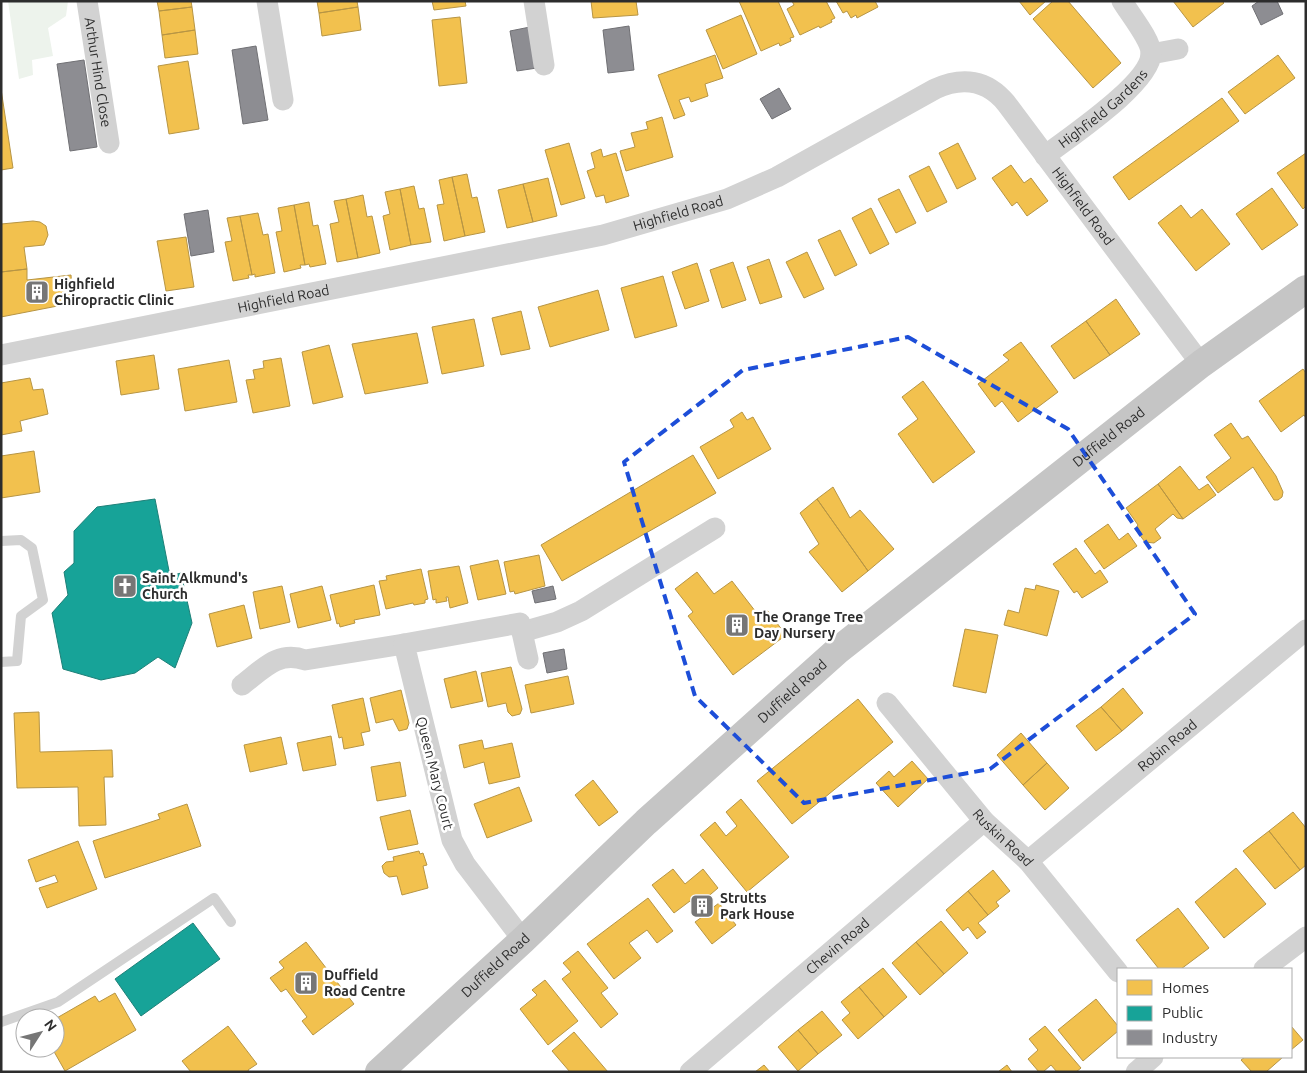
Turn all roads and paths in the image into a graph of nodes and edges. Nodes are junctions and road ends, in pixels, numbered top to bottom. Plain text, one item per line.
1 (87, 1) edge
2 (267, 1) edge
3 (534, 1) edge
4 (1122, 1) edge
5 (1178, 49) dead end
6 (1151, 54) junction
7 (544, 65) dead end
8 (283, 100) dead end
9 (109, 143) dead end
10 (1045, 156) junction
11 (1306, 289) edge
12 (1, 355) edge
13 (1201, 364) junction
14 (715, 528) dead end
15 (1, 541) edge
16 (1306, 630) edge
17 (522, 632) junction
18 (404, 644) junction
19 (528, 659) dead end
20 (1, 662) edge
21 (242, 685) dead end
22 (887, 703) dead end
23 (984, 821) junction
24 (1028, 861) junction
25 (231, 922) dead end
26 (1306, 936) edge
27 (523, 940) junction
28 (1265, 968) edge
29 (1117, 971) edge
30 (1, 1022) edge
31 (1152, 1058) edge
32 (379, 1072) edge
33 (690, 1072) edge
34 (1136, 1072) edge

1 - 9 street, Arthur Hind Close
2 - 8 street
3 - 7 street
4 - 6 street, Highfield Gardens
5 - 6 street, Highfield Gardens
6 - 10 street, Highfield Gardens
10 - 12 street, Highfield Road
10 - 13 street, Highfield Road
11 - 13 main road, Duffield Road
13 - 27 main road, Duffield Road
14 - 17 street
15 - 20 lane
16 - 24 street, Robin Road
17 - 18 street
17 - 19 street
18 - 21 street
18 - 27 street, Queen Mary Court
22 - 23 street, Ruskin Road
23 - 24 street, Ruskin Road
23 - 33 street, Chevin Road
24 - 29 street, Ruskin Road
25 - 30 lane
26 - 28 street
27 - 32 main road, Duffield Road
31 - 34 street

